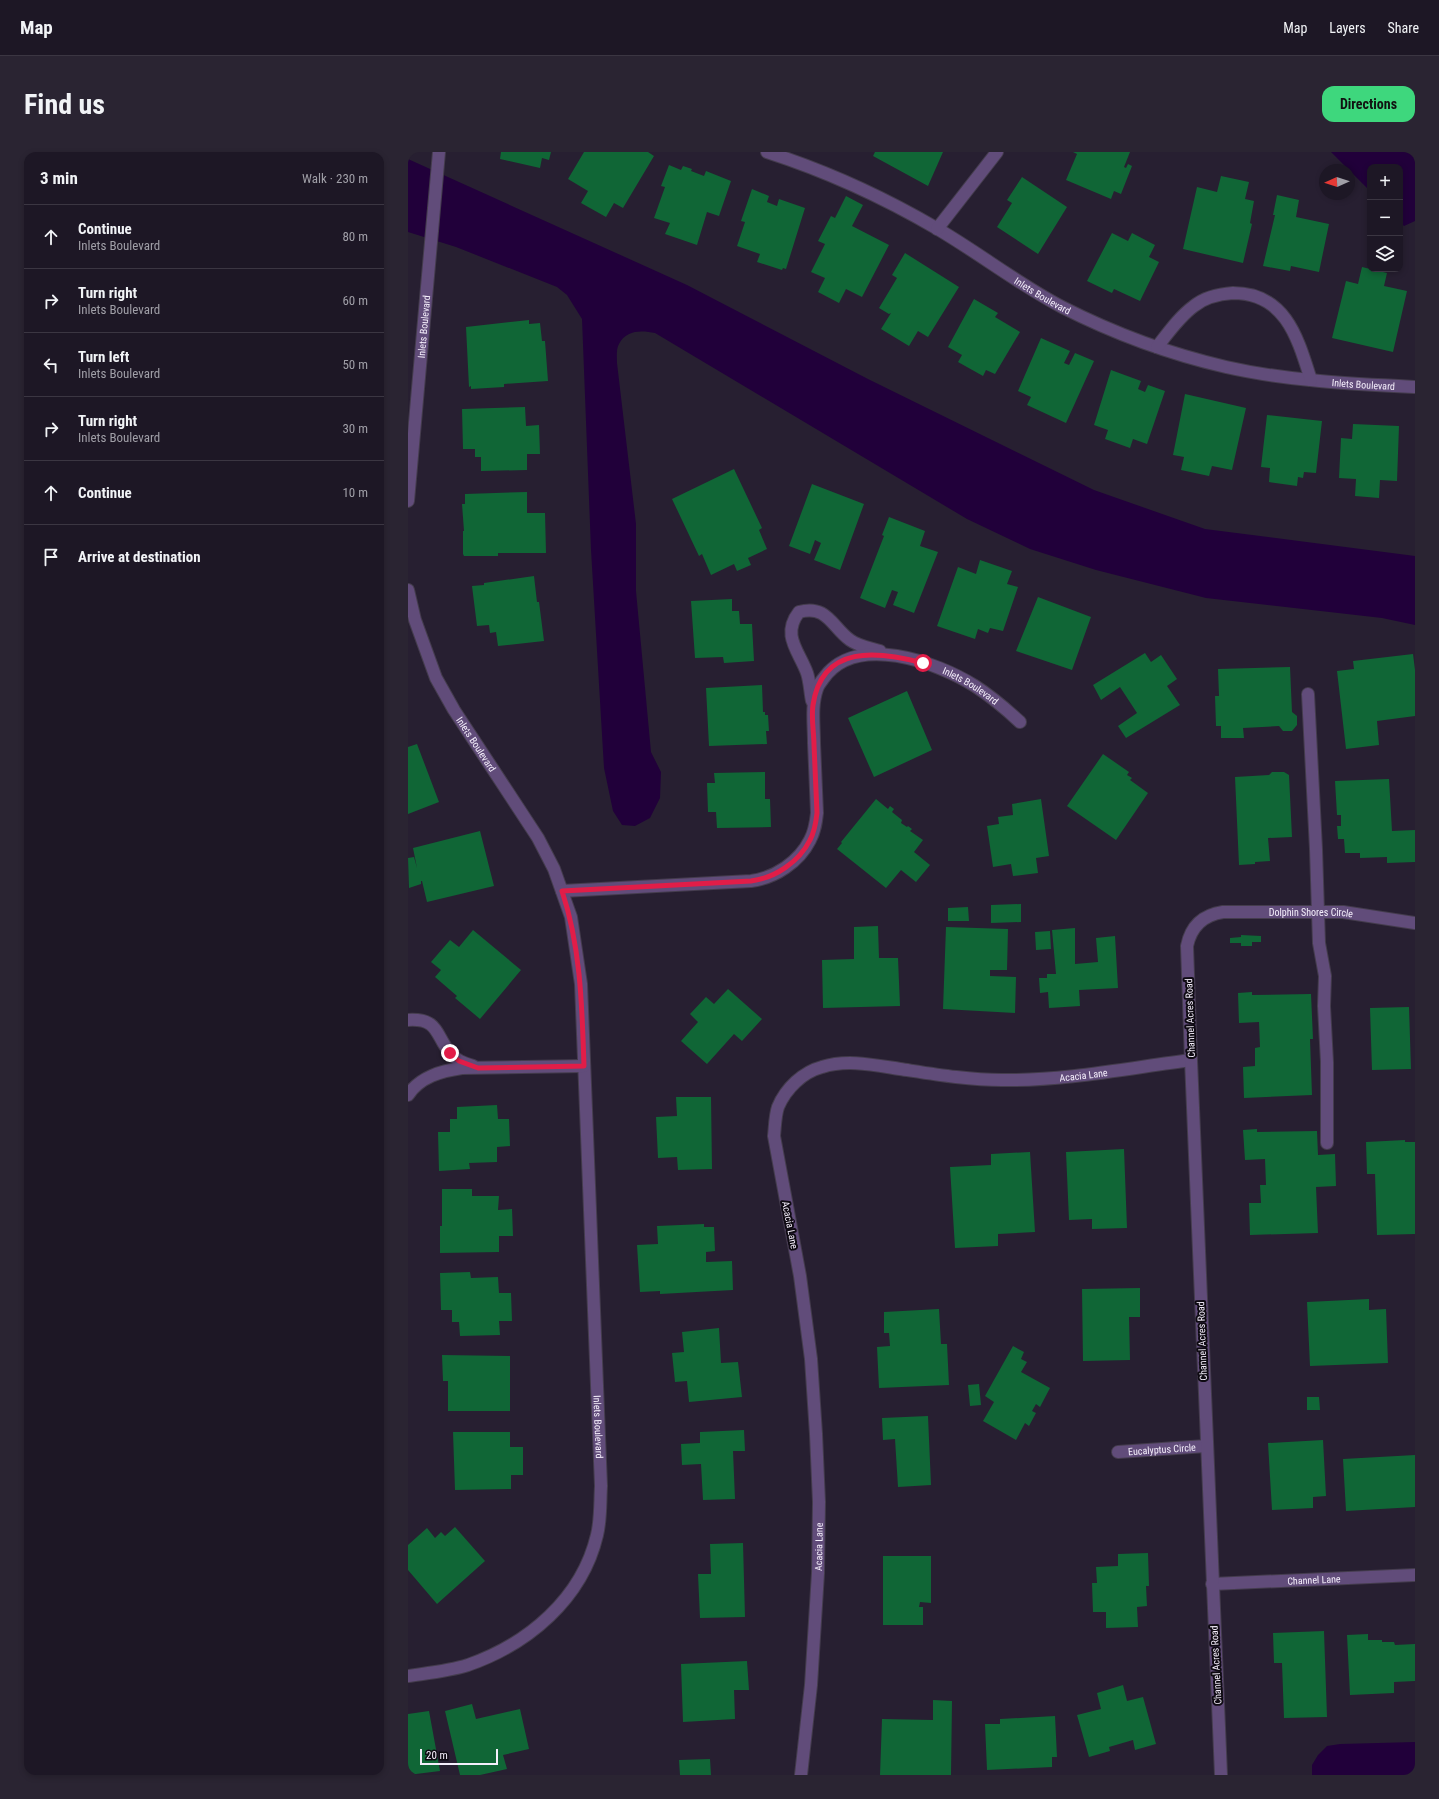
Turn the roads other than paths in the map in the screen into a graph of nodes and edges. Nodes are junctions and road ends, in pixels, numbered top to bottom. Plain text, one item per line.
1 (438, 152) edge
2 (767, 152) edge
3 (997, 152) edge
4 (937, 229) junction
5 (1157, 347) junction
6 (1311, 380) junction
7 (1415, 387) edge
8 (408, 501) edge
9 (408, 590) edge
10 (899, 657) junction
11 (1308, 694) dead end
12 (813, 706) junction
13 (1020, 722) dead end
14 (562, 891) junction
15 (1318, 911) junction
16 (1208, 916) joint
17 (1415, 923) edge
18 (408, 1020) edge
19 (1191, 1060) junction
20 (584, 1066) junction
21 (478, 1068) junction
22 (408, 1095) edge
23 (1327, 1143) dead end
24 (1206, 1446) junction
25 (1118, 1452) dead end
26 (1415, 1575) edge
27 (1212, 1584) junction
28 (408, 1676) edge
29 (800, 1775) edge
30 (1221, 1775) edge

1 - 8 street, Inlets Boulevard
2 - 4 street, Inlets Boulevard
3 - 4 street
4 - 5 street, Inlets Boulevard
5 - 6 street, Inlets Boulevard
5 - 6 street
6 - 7 street, Inlets Boulevard
9 - 14 street, Inlets Boulevard
10 - 12 street, Inlets Boulevard
10 - 12 street
10 - 13 street, Inlets Boulevard
11 - 15 street
12 - 14 street, Inlets Boulevard
14 - 20 street, Inlets Boulevard
15 - 16 street, Dolphin Shores Circle
15 - 17 street, Dolphin Shores Circle
15 - 23 street
16 - 19 street, Channel Acres Road
18 - 21 street
19 - 24 street, Channel Acres Road
19 - 29 street, Acacia Lane
20 - 21 street
20 - 28 street, Inlets Boulevard
21 - 22 street
24 - 25 street, Eucalyptus Circle
24 - 27 street, Channel Acres Road
26 - 27 street, Channel Lane
27 - 30 street, Channel Acres Road

